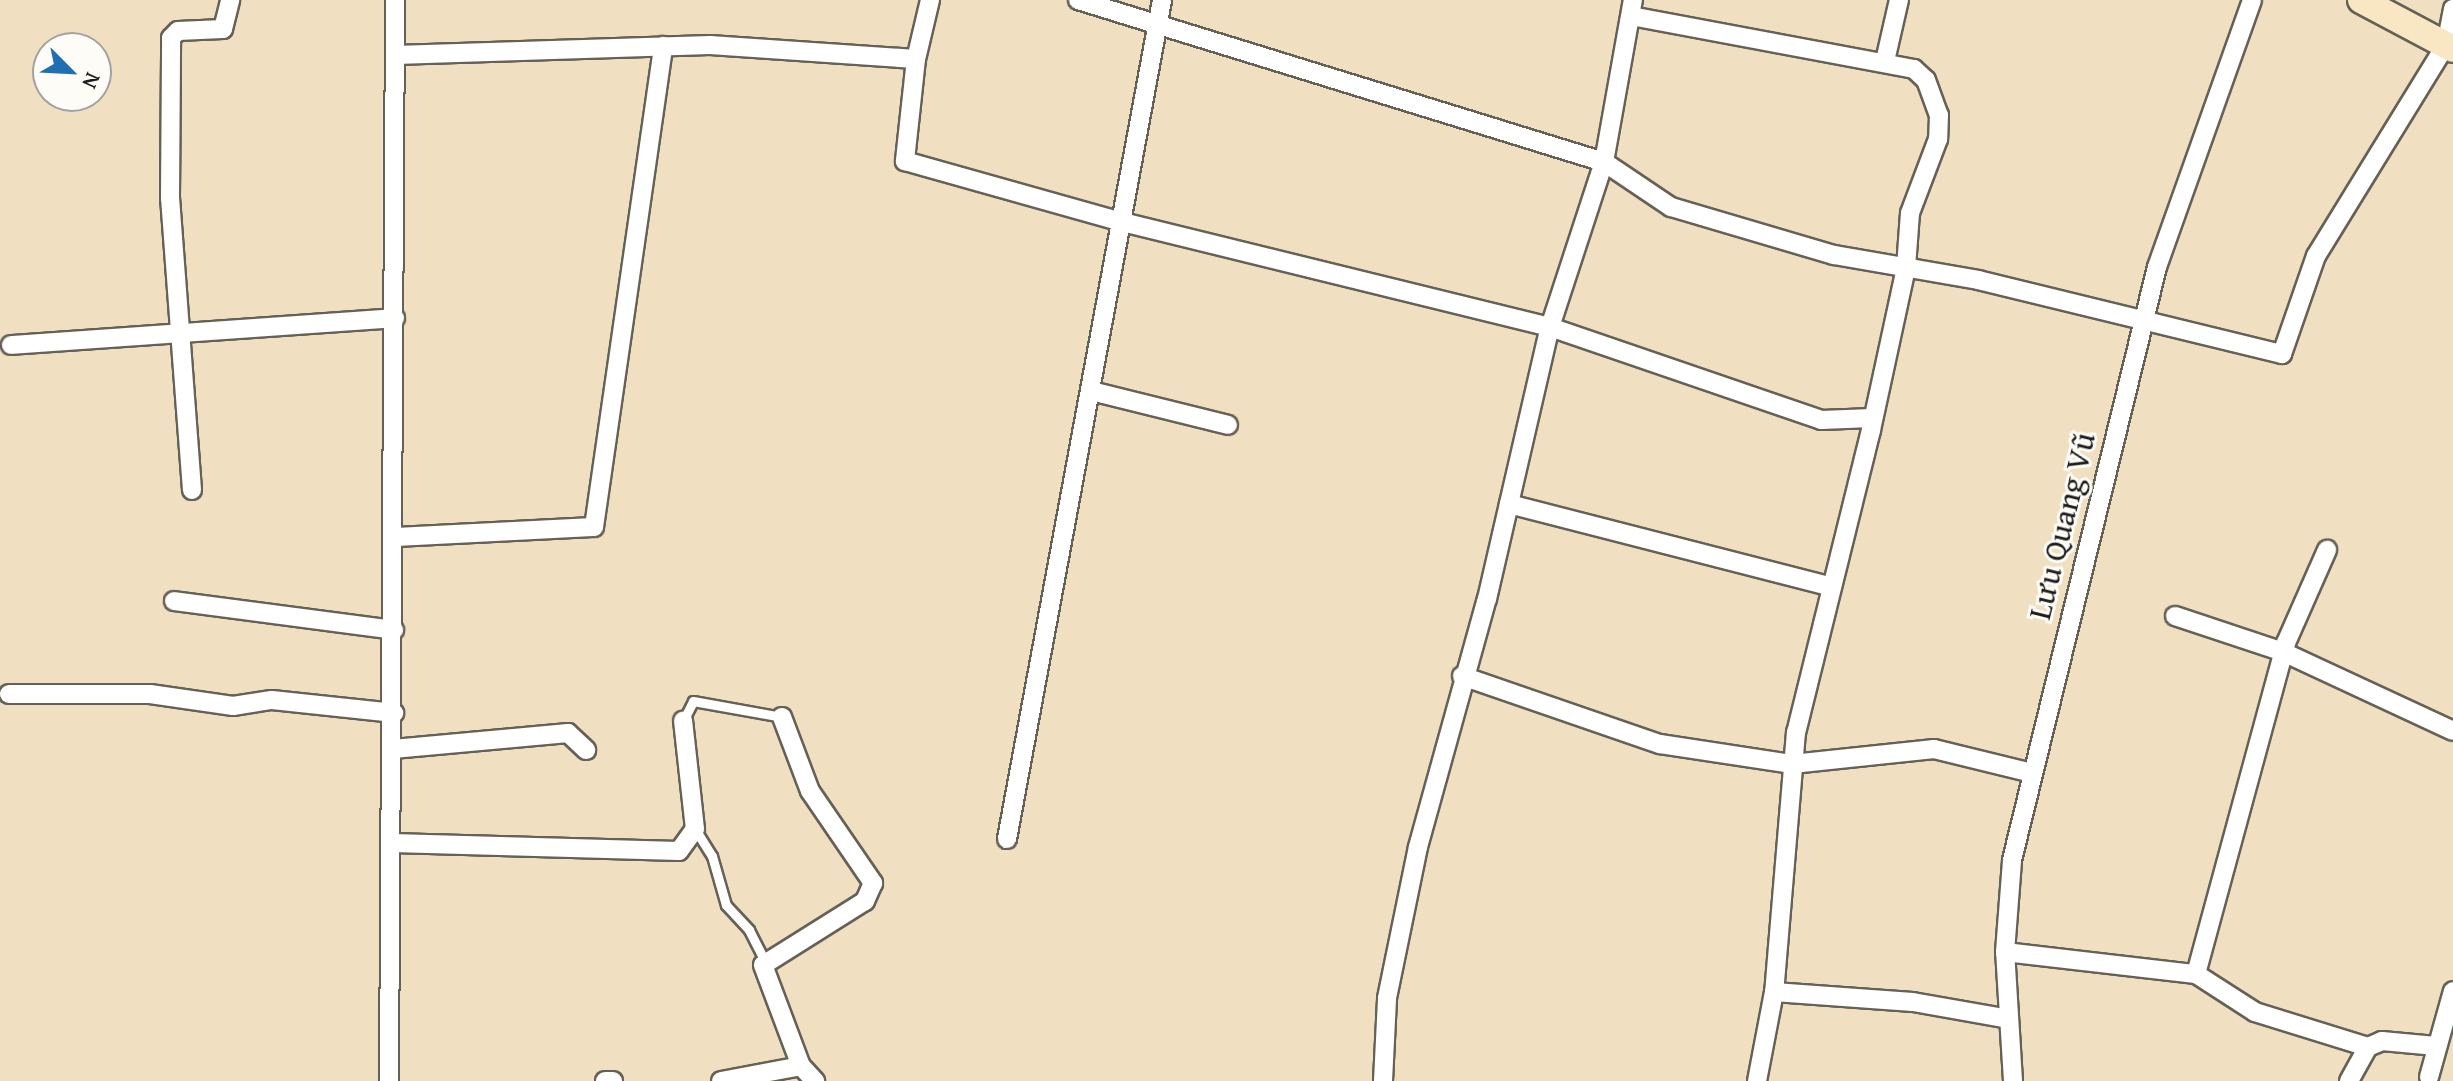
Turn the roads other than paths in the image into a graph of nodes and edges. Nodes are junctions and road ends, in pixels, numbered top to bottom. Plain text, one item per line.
1 (230, 0) edge
2 (395, 0) edge
3 (930, 0) edge
4 (1078, 0) edge
5 (1162, 0) edge
6 (1899, 0) edge
7 (2252, 0) edge
8 (2361, 0) edge
9 (1632, 8) edge
10 (2453, 9) edge
11 (1157, 25) junction
12 (663, 46) junction
13 (2449, 47) edge
14 (395, 55) junction
15 (916, 59) junction
16 (1885, 61) junction
17 (1604, 162) junction
18 (1122, 222) junction
19 (1906, 268) junction
20 (395, 318) junction
21 (2144, 322) junction
22 (1550, 327) junction
23 (181, 333) junction
24 (11, 345) dead end
25 (1091, 391) junction
26 (1872, 418) junction
27 (1228, 425) dead end
28 (192, 490) dead end
29 (1509, 504) junction
30 (395, 537) junction
31 (2327, 550) dead end
32 (1829, 586) junction
33 (174, 601) dead end
34 (2175, 616) dead end
35 (394, 630) junction
36 (2283, 652) junction
37 (1462, 676) junction
38 (9, 694) dead end
39 (394, 713) junction
40 (782, 717) joint
41 (683, 721) joint
42 (2453, 731) edge
43 (393, 749) junction
44 (586, 750) dead end
45 (1792, 764) junction
46 (2032, 773) junction
47 (695, 829) junction
48 (1007, 839) dead end
49 (392, 843) junction
50 (2005, 952) junction
51 (765, 962) junction
52 (2196, 974) junction
53 (2453, 991) edge
54 (1774, 992) junction
55 (2009, 1019) junction
56 (2436, 1046) junction
57 (2368, 1047) junction
58 (801, 1066) junction
59 (2429, 1077) dead end
60 (389, 1081) edge
61 (605, 1081) edge
62 (613, 1081) edge
63 (721, 1081) edge
64 (815, 1081) edge
65 (1383, 1081) edge
66 (1757, 1081) edge
67 (2013, 1081) edge
68 (2349, 1081) edge

1 - 23 street
2 - 14 street
3 - 15 street
4 - 11 street
5 - 11 street
6 - 16 street
7 - 21 street, Lưu Quang Vũ
8 - 13 main road
9 - 16 street
9 - 17 street
10 - 13 street
11 - 17 street
11 - 18 street
12 - 14 street
12 - 15 street
12 - 30 street
13 - 21 street
14 - 20 street
15 - 18 street
16 - 19 street
17 - 19 street
17 - 22 street
18 - 22 street
18 - 25 street
19 - 21 street
19 - 26 street
20 - 23 street
20 - 30 street
21 - 46 street, Lưu Quang Vũ
22 - 26 street
22 - 29 street
23 - 24 street
23 - 28 street
25 - 27 street
25 - 48 street
26 - 32 street
29 - 32 street
29 - 37 street
30 - 35 street
31 - 36 street
32 - 45 street
33 - 35 street
34 - 36 street
35 - 39 street
36 - 42 street
36 - 52 street
37 - 45 street
37 - 65 street
38 - 39 street
39 - 43 street
40 - 41 lane
40 - 51 street
41 - 47 street
43 - 44 street
43 - 49 street
45 - 46 street
45 - 54 street
46 - 50 street, Lưu Quang Vũ
47 - 49 street
47 - 51 lane
49 - 60 street
50 - 52 street
50 - 55 street, Lưu Quang Vũ
51 - 58 street
52 - 57 street
53 - 56 street
54 - 55 street
54 - 66 street
55 - 67 street, Lưu Quang Vũ
56 - 57 street
56 - 59 street
57 - 68 street
58 - 63 street
58 - 64 street
61 - 62 street

